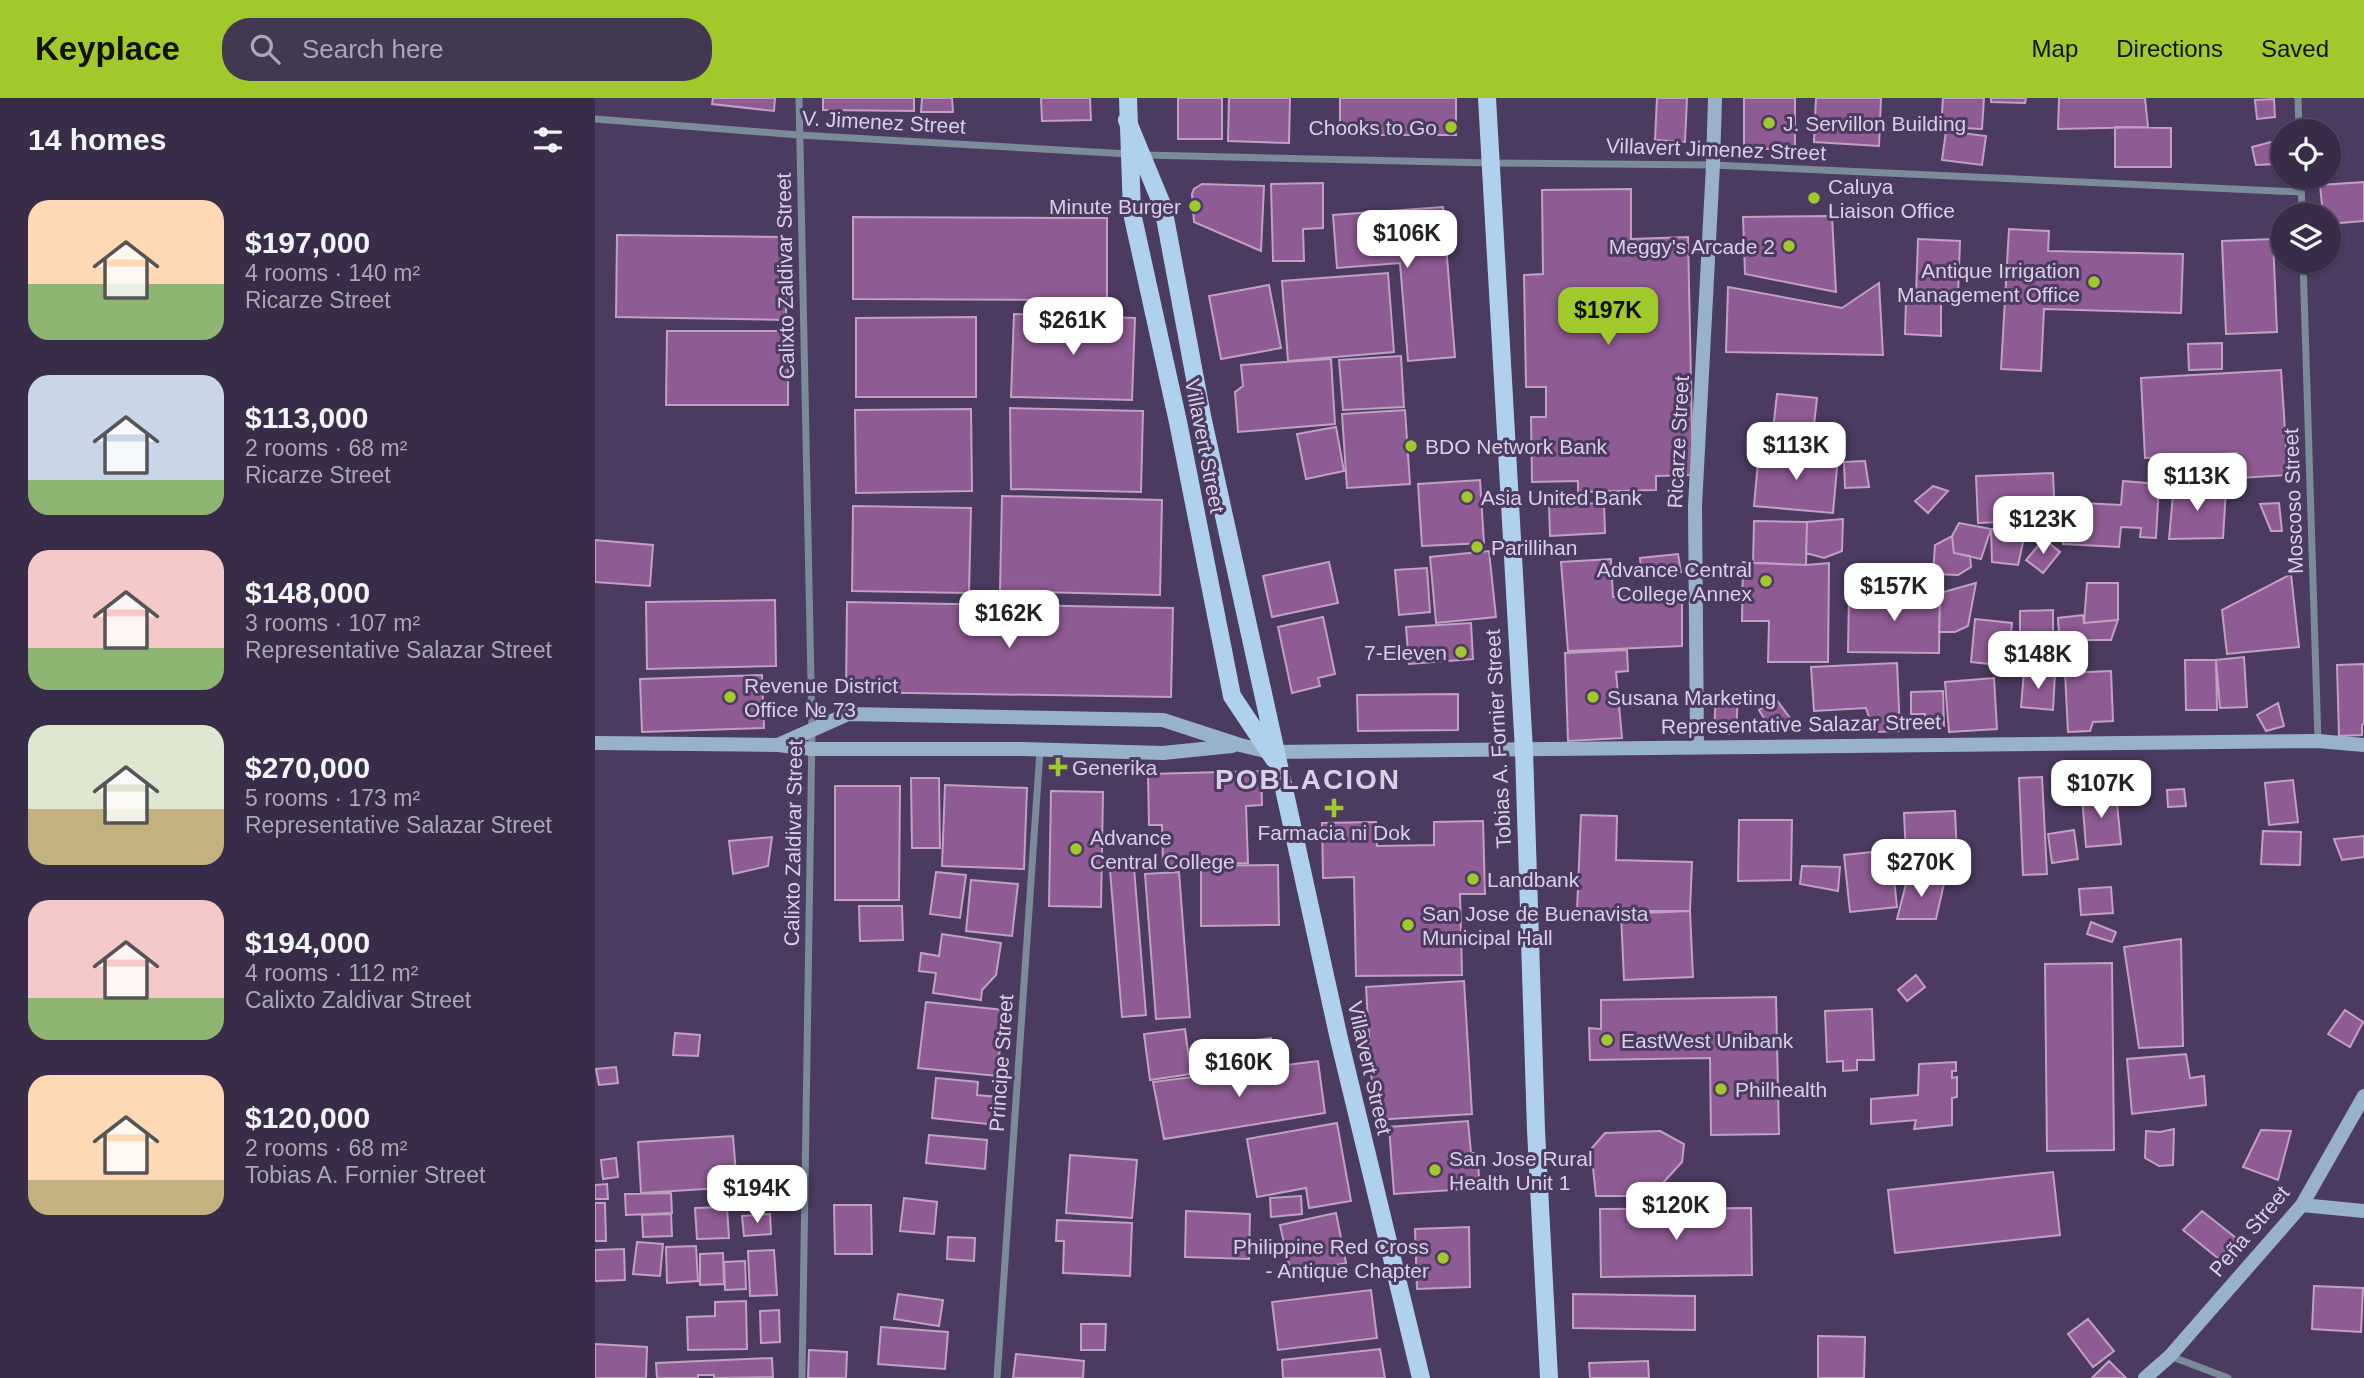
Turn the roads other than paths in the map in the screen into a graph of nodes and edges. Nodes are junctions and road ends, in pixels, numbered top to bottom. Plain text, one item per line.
1 (799, 98) edge
2 (1128, 98) edge
3 (1487, 98) edge
4 (1715, 98) edge
5 (2298, 98) edge
6 (595, 119) edge
7 (2299, 119) edge
8 (799, 135) junction
9 (1135, 154) junction
10 (1490, 163) junction
11 (1713, 164) junction
12 (2301, 192) joint
13 (2301, 203) edge
14 (2303, 273) edge
15 (812, 730) junction
16 (2318, 741) junction
17 (595, 743) edge
18 (778, 745) junction
19 (1240, 745) junction
20 (2364, 745) edge
21 (1697, 746) junction
22 (812, 749) junction
23 (1040, 750) junction
24 (1524, 751) junction
25 (1275, 757) junction
26 (2364, 1096) edge
27 (2302, 1205) junction
28 (2364, 1211) edge
29 (2170, 1356) junction
30 (802, 1378) edge
31 (997, 1378) edge
32 (1421, 1378) edge
33 (1549, 1378) edge
34 (2145, 1378) edge
35 (2228, 1378) edge

1 - 8 street, Calixto Zaldivar Street
2 - 9 main road, Villavert Street
3 - 10 main road, Tobias A. Fornier Street
4 - 11 street, Ricarze Street
5 - 7 street
6 - 8 street, V. Jimenez Street
8 - 9 street, V. Jimenez Street
8 - 15 street, Calixto Zaldivar Street
9 - 10 street, Villavert Jimenez Street
9 - 25 main road, Villavert Street
9 - 25 main road, Villavert Street
10 - 11 street, Villavert Jimenez Street
10 - 24 main road, Tobias A. Fornier Street
11 - 12 street, Villavert Jimenez Street
11 - 21 street, Ricarze Street
12 - 13 street
14 - 16 street, Moscoso Street
15 - 18 street, Representative Salazar Street
15 - 19 street, Representative Salazar Street
15 - 22 street, Calixto Zaldivar Street
16 - 20 street, Representative Salazar Street
16 - 21 street, Representative Salazar Street
17 - 18 street, Representative Salazar Street
18 - 22 street, Representative Salazar Street
19 - 23 street, Representative Salazar Street
19 - 25 street, Representative Salazar Street
21 - 24 street, Representative Salazar Street
22 - 23 street, Representative Salazar Street
22 - 30 street, Calixto Zaldivar Street
23 - 31 street, Principe Street
24 - 25 street, Representative Salazar Street
24 - 33 main road, Tobias A. Fornier Street
25 - 32 main road, Villavert Street
26 - 27 street, Peña Street
27 - 28 street
27 - 29 street, Peña Street
29 - 34 street, Peña Street
29 - 35 street

